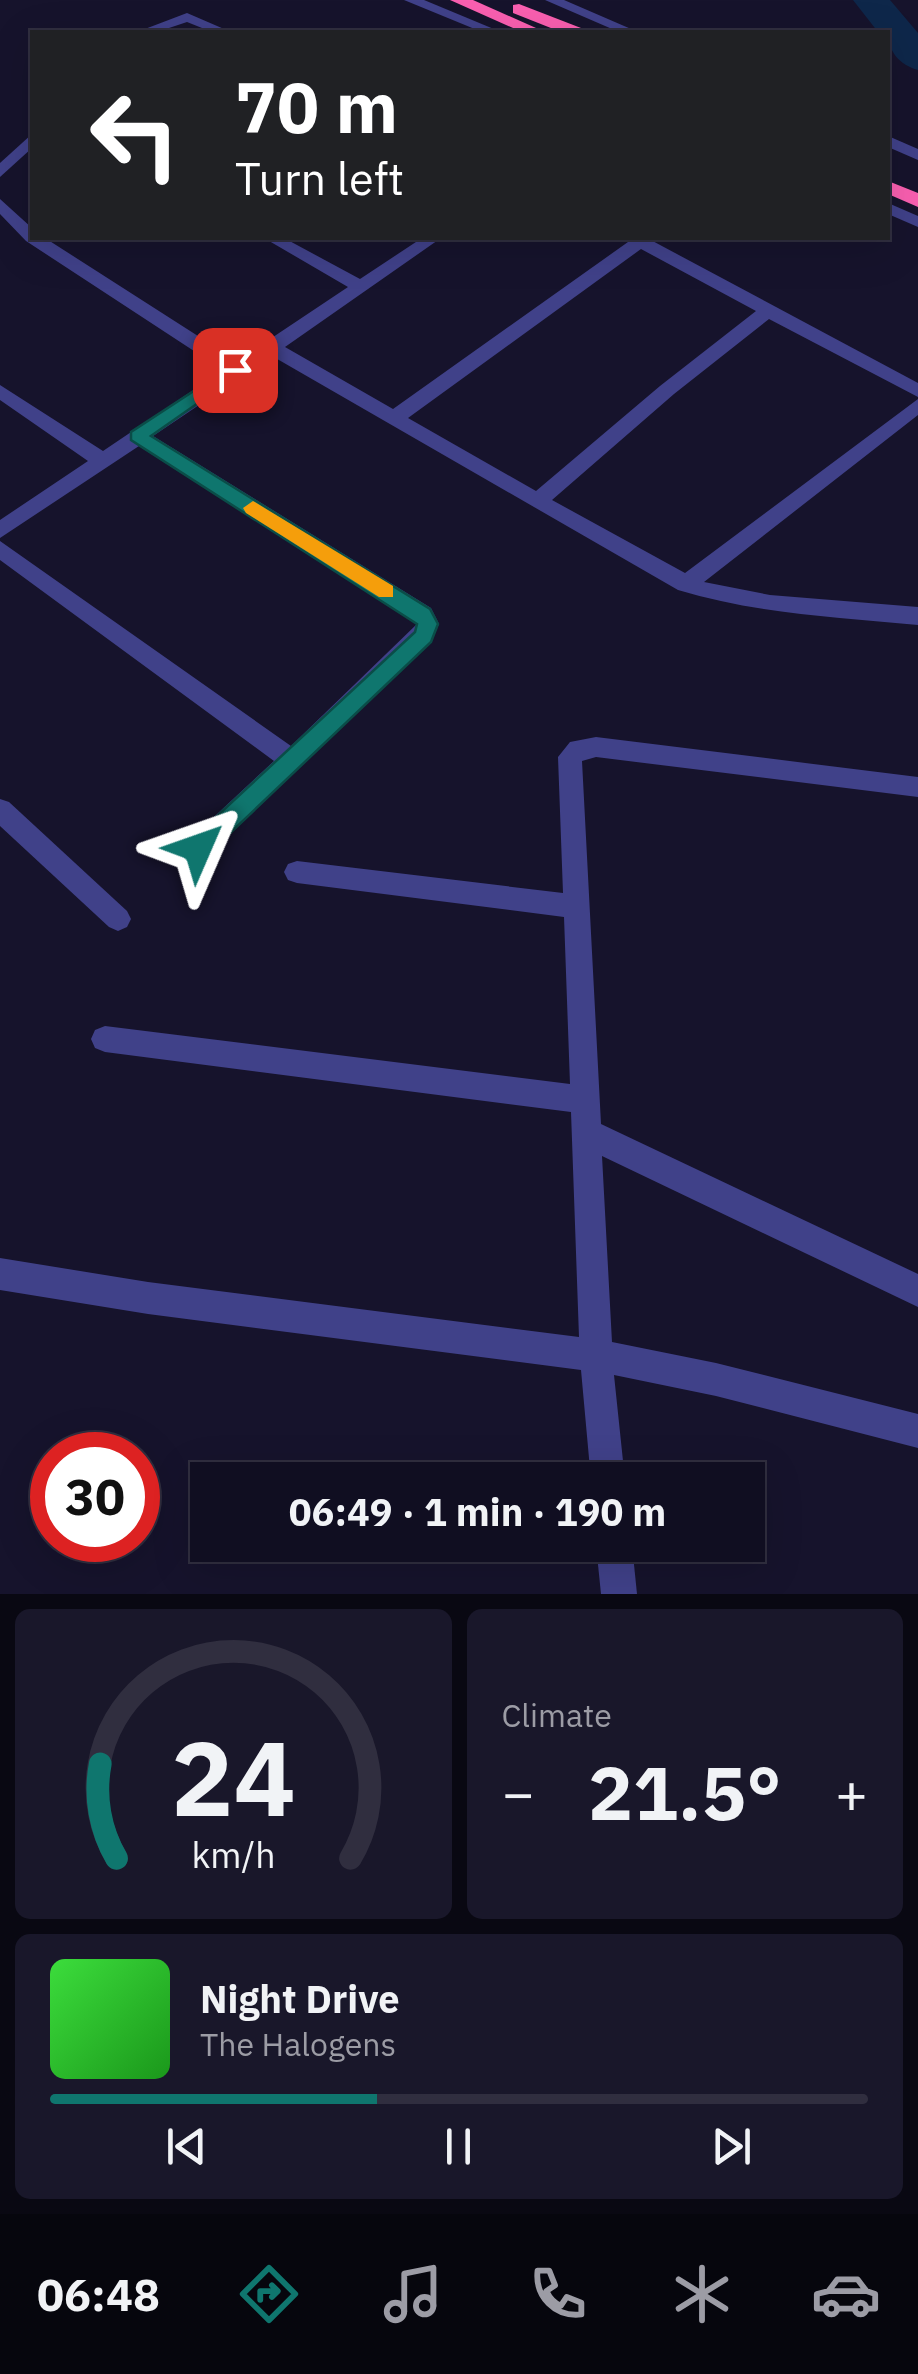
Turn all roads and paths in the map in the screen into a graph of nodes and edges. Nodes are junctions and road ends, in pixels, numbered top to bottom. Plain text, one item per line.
1 (411, 0) edge
2 (458, 0) edge
3 (498, 0) edge
4 (552, 0) edge
5 (150, 30) edge
6 (219, 30) edge
7 (489, 30) edge
8 (531, 30) edge
9 (570, 30) edge
10 (626, 30) edge
11 (30, 142) edge
12 (890, 143) edge
13 (918, 155) edge
14 (890, 168) edge
15 (0, 172) edge
16 (918, 180) edge
17 (890, 189) edge
18 (918, 201) edge
19 (0, 204) edge
20 (890, 209) edge
21 (918, 222) edge
22 (30, 234) edge
23 (38, 240) edge
24 (276, 240) edge
25 (430, 240) edge
26 (636, 240) edge
27 (639, 240) edge
28 (360, 286) junction
29 (769, 310) junction
30 (269, 346) junction
31 (235, 370) junction
32 (918, 390) edge
33 (0, 391) edge
34 (918, 405) edge
35 (393, 419) junction
36 (138, 436) junction
37 (102, 460) junction
38 (540, 500) junction
39 (0, 530) edge
40 (0, 549) edge
41 (686, 584) junction
42 (918, 616) edge
43 (292, 760) junction
44 (918, 787) edge
45 (0, 810) edge
46 (198, 848) dead end
47 (297, 872) dead end
48 (579, 907) junction
49 (118, 919) dead end
50 (105, 1040) dead end
51 (586, 1100) junction
52 (587, 1133) junction
53 (0, 1274) edge
54 (918, 1291) edge
55 (596, 1356) junction
56 (918, 1431) edge
57 (606, 1462) edge
58 (616, 1562) edge
59 (619, 1594) edge

1 - 7 street
2 - 8 highway
3 - 9 highway
4 - 10 street
5 - 6 street
11 - 15 street
12 - 13 street
14 - 16 highway
17 - 18 highway
19 - 22 street
20 - 21 street
23 - 31 street
24 - 28 street
25 - 28 street
26 - 35 street
27 - 29 street
28 - 30 street
29 - 32 street
29 - 38 street
30 - 31 street
30 - 35 street
31 - 36 street
33 - 37 street
34 - 41 street
35 - 38 street
36 - 37 street
36 - 43 street
37 - 39 street
38 - 41 street
40 - 43 street
41 - 42 street
43 - 46 street
44 - 48 street
45 - 49 street
47 - 48 street
48 - 51 street
50 - 51 street
51 - 52 street
52 - 54 street
52 - 55 street
53 - 55 street
55 - 56 street
55 - 57 street
58 - 59 street

